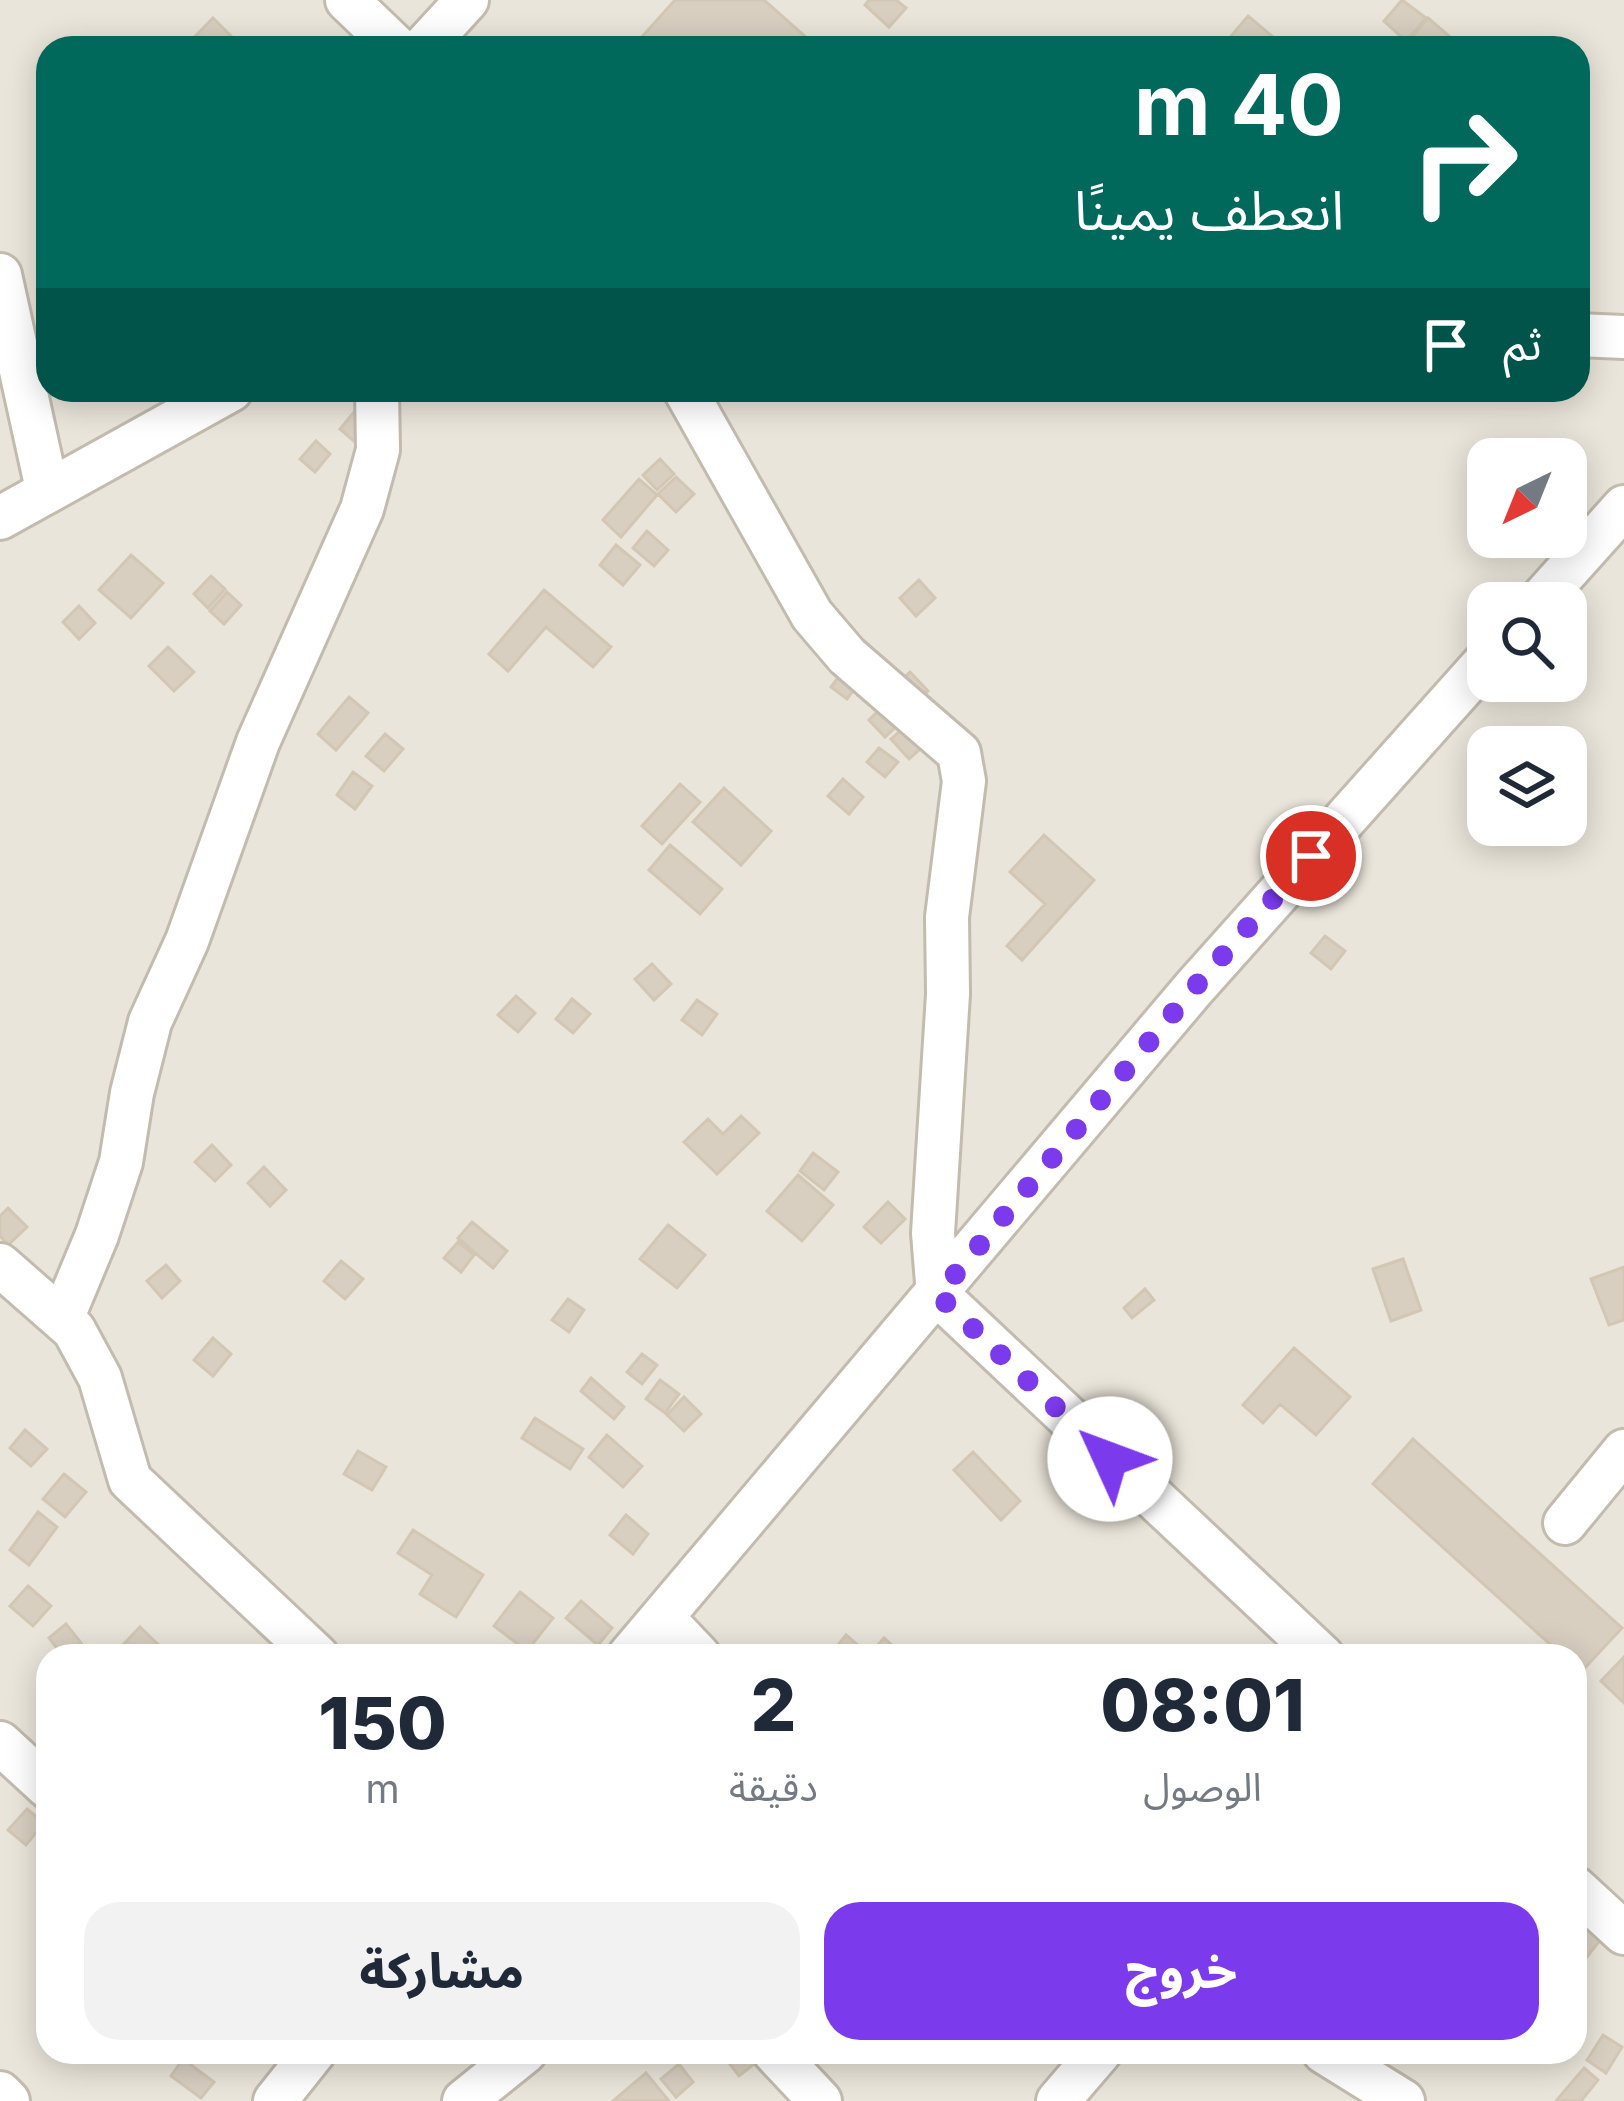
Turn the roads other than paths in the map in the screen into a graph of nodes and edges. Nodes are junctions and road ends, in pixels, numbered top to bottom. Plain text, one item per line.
1 (347, 0) edge
2 (467, 0) edge
3 (384, 36) edge
4 (434, 36) edge
5 (0, 275) edge
6 (1590, 336) edge
7 (1624, 337) edge
8 (209, 402) edge
9 (377, 402) edge
10 (692, 402) edge
11 (47, 489) junction
12 (1624, 507) edge
13 (0, 518) edge
14 (1557, 582) edge
15 (1467, 682) edge
16 (0, 1265) edge
17 (938, 1295) junction
18 (62, 1319) junction
19 (1624, 1451) edge
20 (1565, 1523) dead end
21 (662, 1617) junction
22 (304, 1644) edge
23 (639, 1644) edge
24 (688, 1644) edge
25 (1309, 1644) edge
26 (0, 1744) edge
27 (36, 1776) edge
28 (1587, 1899) edge
29 (1624, 1933) edge
30 (304, 2064) edge
31 (510, 2064) edge
32 (785, 2064) edge
33 (1082, 2064) edge
34 (1343, 2064) edge
35 (0, 2093) edge
36 (8, 2101) edge
37 (274, 2101) edge
38 (464, 2101) edge
39 (820, 2101) edge
40 (1058, 2101) edge
41 (1403, 2101) edge

1 - 3 street
2 - 4 street
5 - 11 street
6 - 7 street
8 - 11 street
9 - 18 street
10 - 17 street
11 - 13 street
12 - 14 street
15 - 17 street
16 - 18 street
17 - 21 street
17 - 25 street
18 - 22 street
19 - 20 street
21 - 23 street
21 - 24 street
26 - 27 street
28 - 29 street
30 - 37 street
31 - 38 street
32 - 39 street
33 - 40 street
34 - 41 street
35 - 36 street

